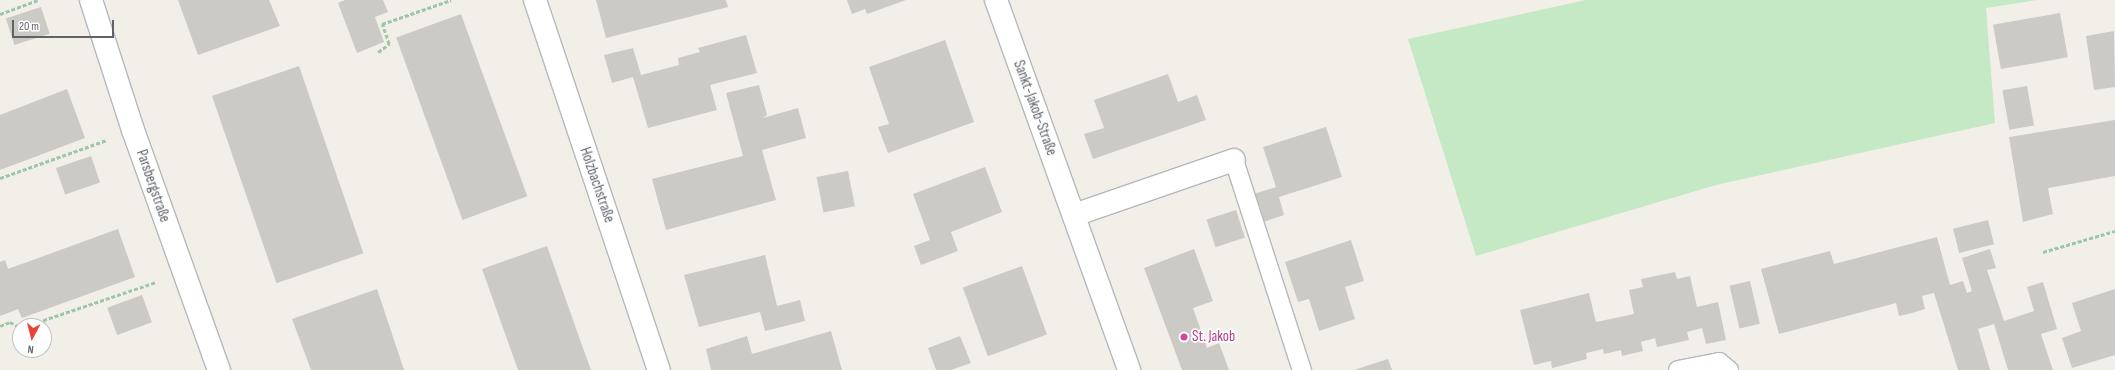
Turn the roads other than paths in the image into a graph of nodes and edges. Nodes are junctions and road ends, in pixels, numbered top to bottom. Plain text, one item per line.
1 (91, 0) edge
2 (535, 0) edge
3 (996, 0) edge
4 (1234, 160) joint
5 (1074, 215) junction
6 (219, 370) edge
7 (659, 370) edge
8 (1129, 370) edge
9 (1302, 370) edge
10 (1678, 370) edge
11 (1729, 370) edge

1 - 6 street, Parsbergstraße
2 - 7 street, Holzbachstraße
3 - 5 street, Sankt-Jakob-Straße
4 - 5 street
4 - 9 lane
5 - 8 street, Sankt-Jakob-Straße
10 - 11 lane

